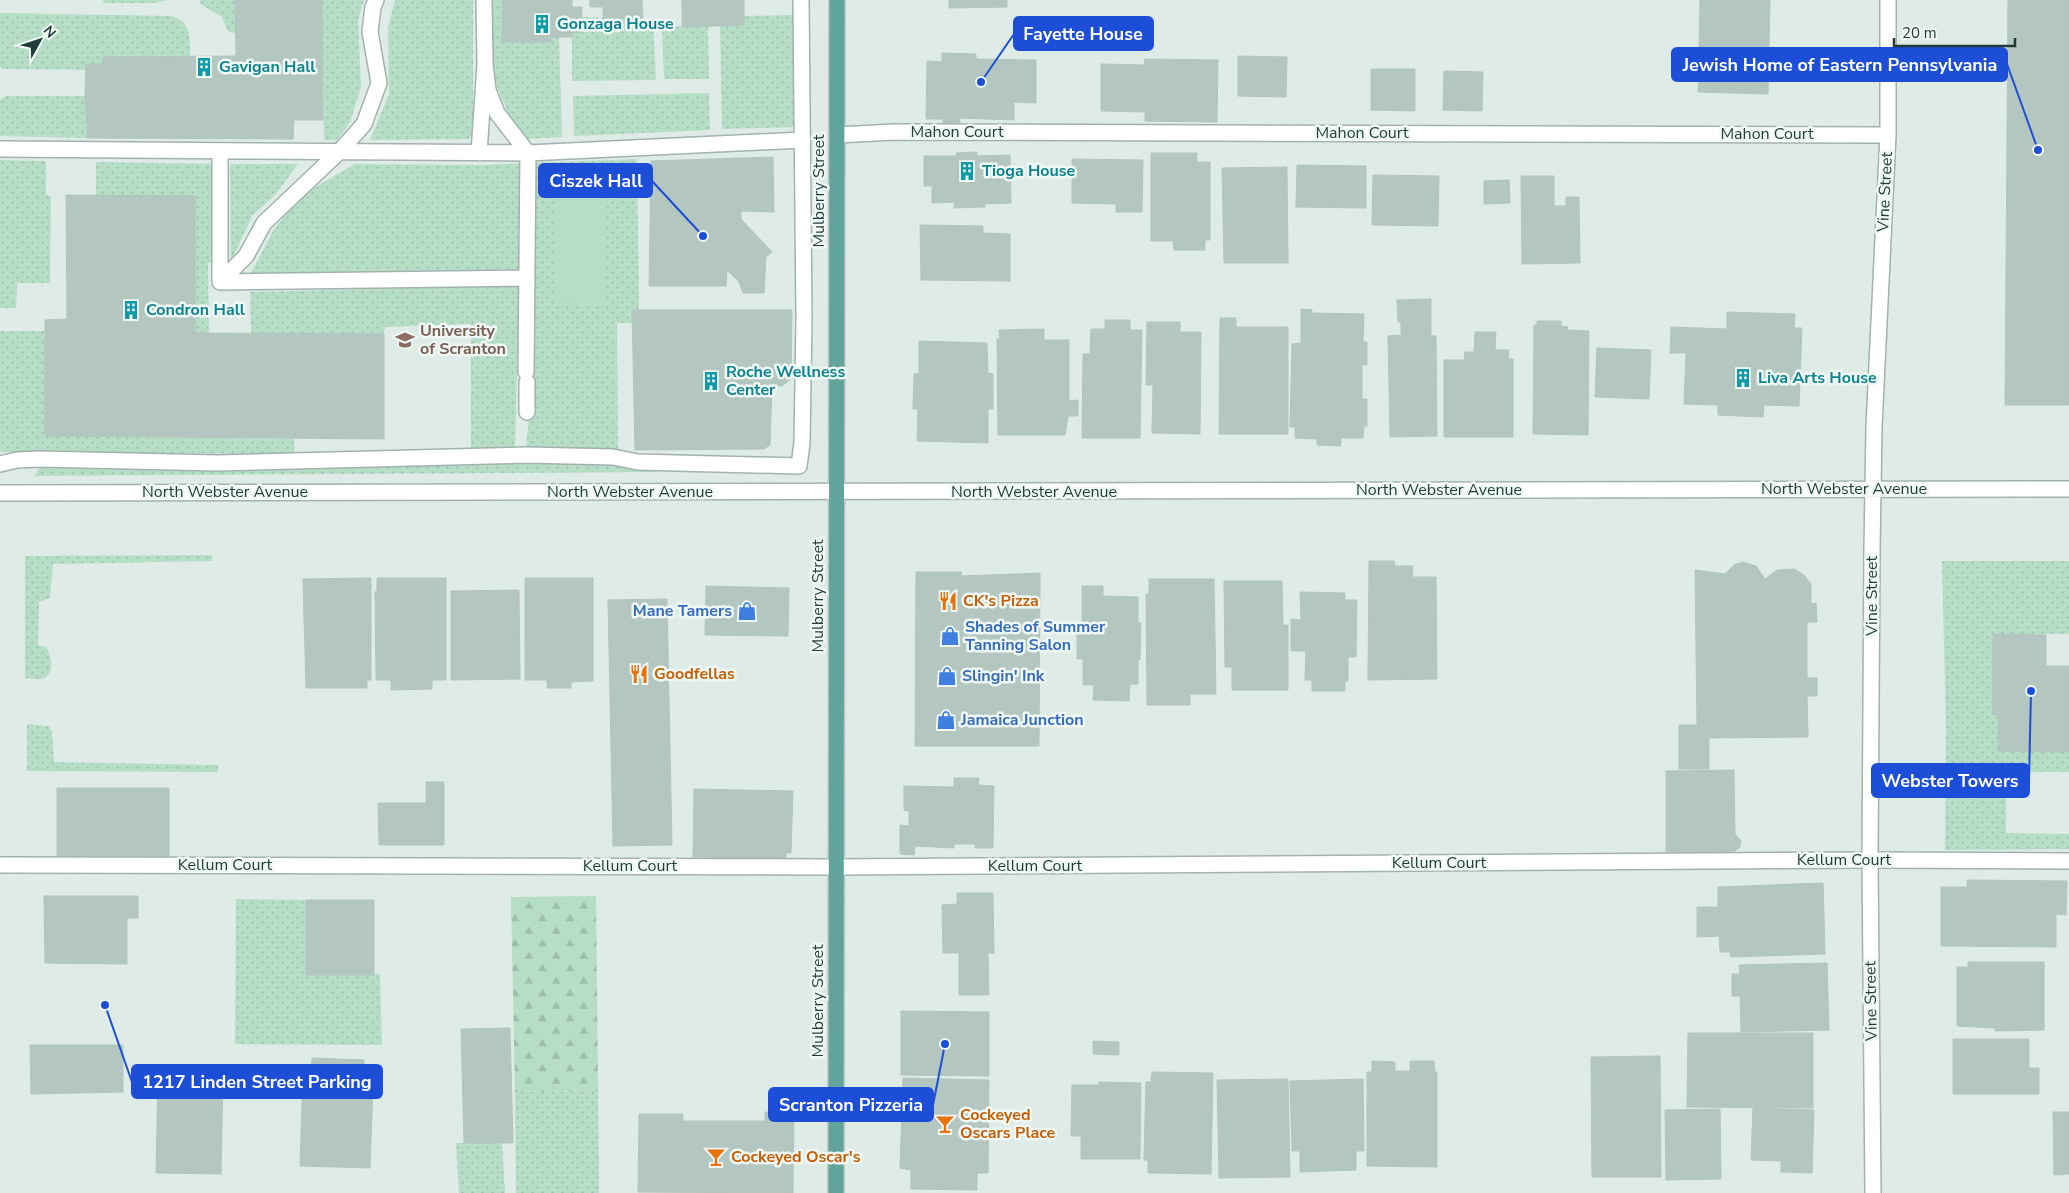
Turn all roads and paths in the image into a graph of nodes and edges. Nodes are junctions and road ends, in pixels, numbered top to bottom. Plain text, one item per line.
1 (376, 0) edge
2 (484, 0) edge
3 (801, 0) edge
4 (838, 0) edge
5 (1888, 0) edge
6 (485, 64) junction
7 (837, 135) junction
8 (1888, 135) junction
9 (803, 140) junction
10 (0, 149) edge
11 (220, 150) junction
12 (340, 152) junction
13 (479, 153) junction
14 (528, 153) junction
15 (526, 278) junction
16 (220, 282) junction
17 (527, 412) dead end
18 (0, 464) edge
19 (1873, 489) junction
20 (2069, 489) edge
21 (0, 492) edge
22 (836, 492) junction
23 (1870, 860) junction
24 (2069, 861) edge
25 (0, 865) edge
26 (836, 867) junction
27 (836, 1193) edge
28 (1874, 1193) edge

1 - 12 street
2 - 6 street
3 - 9 street
4 - 7 main road, Mulberry Street
5 - 8 street, Vine Street
6 - 13 street
6 - 14 street
7 - 8 street, Mahon Court
7 - 22 main road, Mulberry Street
8 - 19 street, Vine Street
9 - 14 street
9 - 18 street
10 - 11 street
11 - 12 street
11 - 16 street
12 - 13 street
12 - 16 street
13 - 14 street
14 - 15 street
15 - 16 street
15 - 17 street
19 - 20 street, North Webster Avenue
19 - 22 street, North Webster Avenue
19 - 23 street, Vine Street
21 - 22 street, North Webster Avenue
22 - 26 main road, Mulberry Street
23 - 24 street, Kellum Court
23 - 26 street, Kellum Court
23 - 28 street, Vine Street
25 - 26 street, Kellum Court
26 - 27 main road, Mulberry Street

